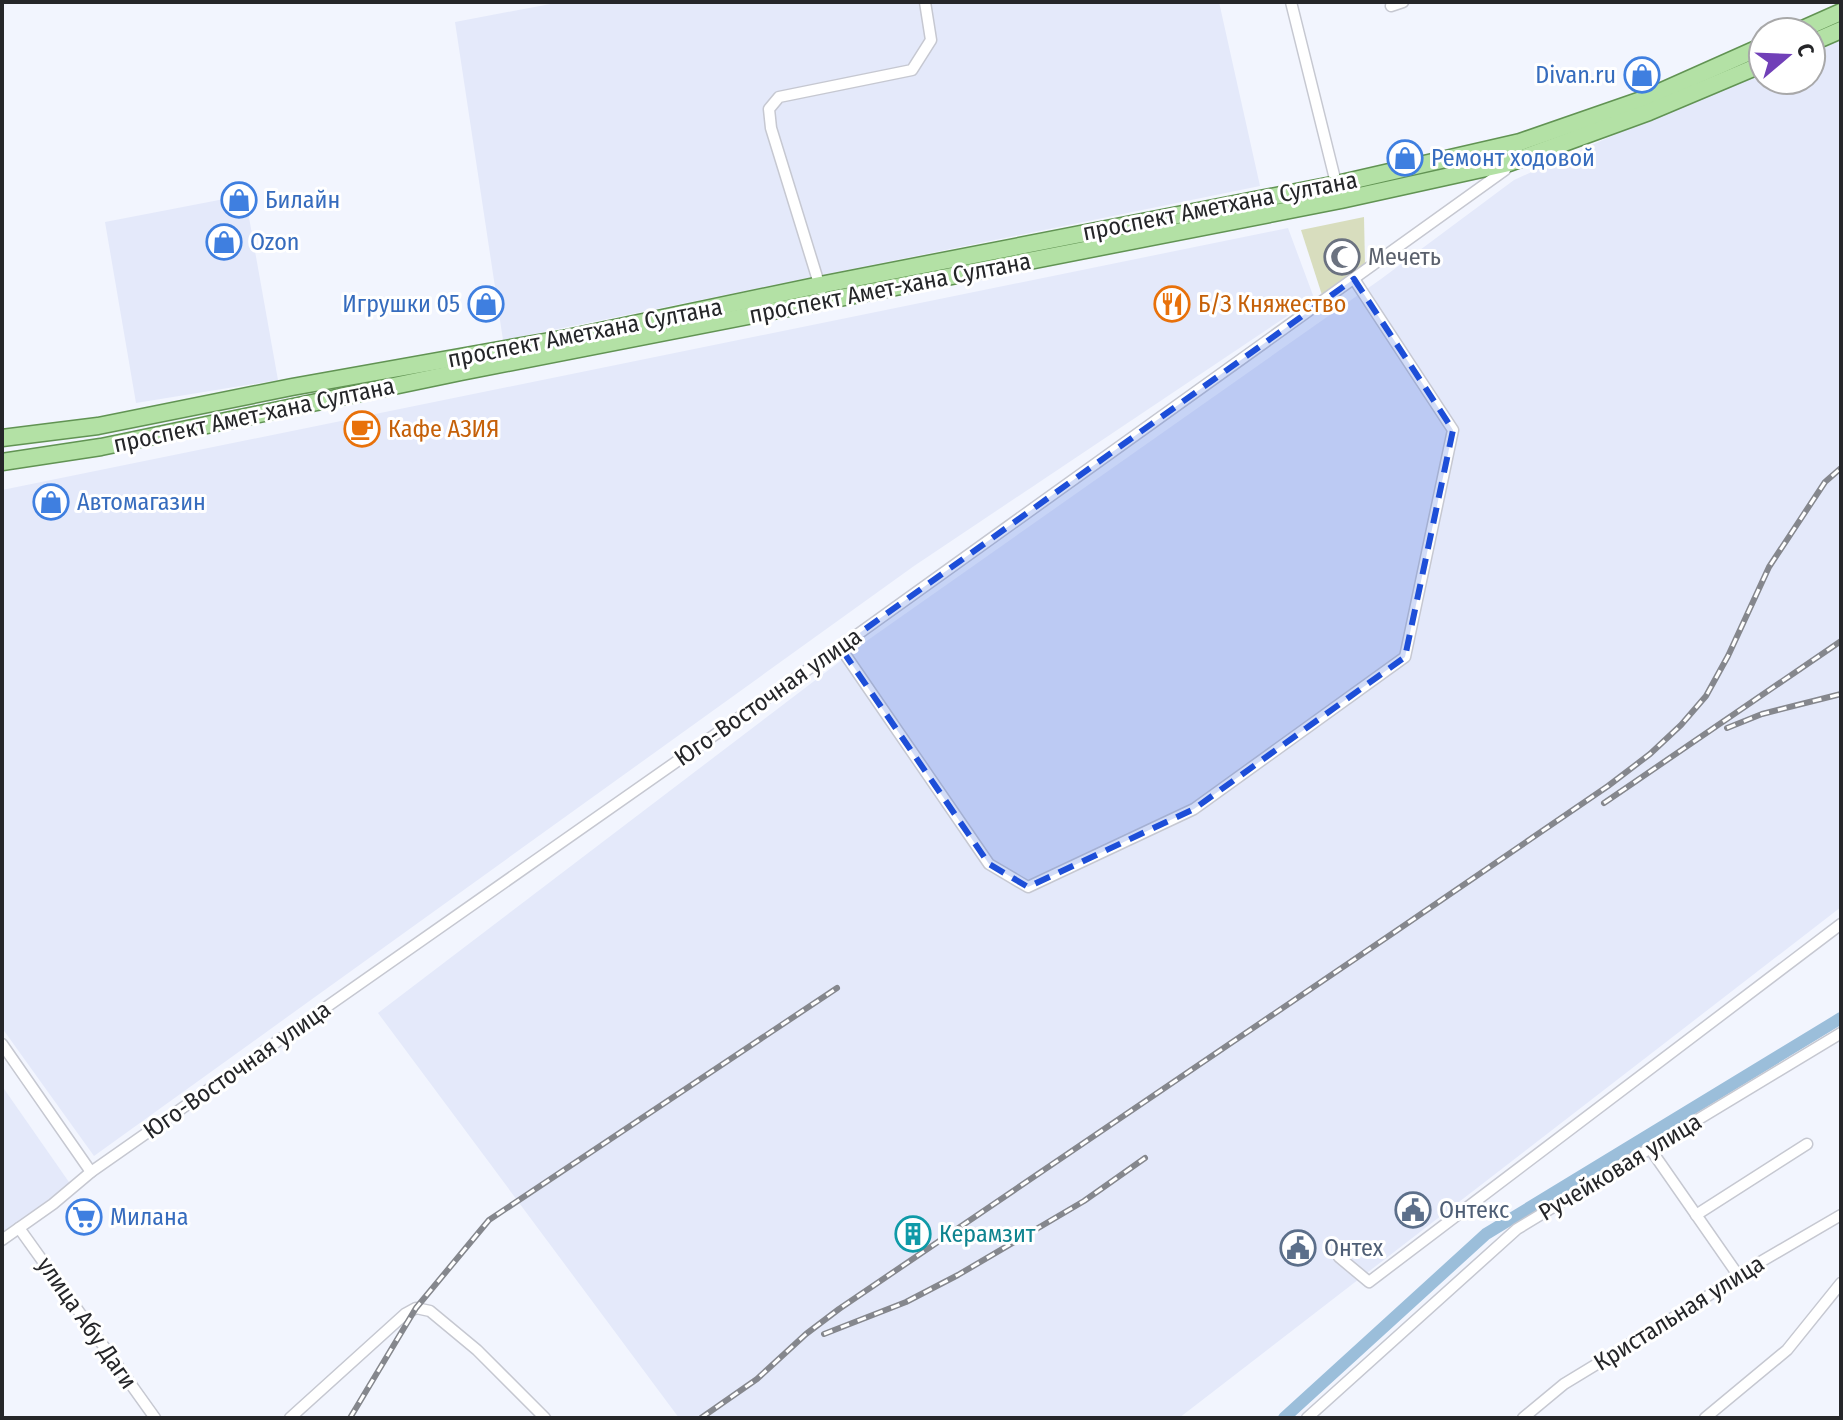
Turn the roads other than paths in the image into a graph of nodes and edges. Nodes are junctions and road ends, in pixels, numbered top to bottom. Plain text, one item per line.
1 (925, 2) edge
2 (1291, 2) edge
3 (1403, 2) edge
4 (1391, 6) dead end
5 (1747, 53) edge
6 (1747, 71) edge
7 (1520, 142) junction
8 (1509, 163) junction
9 (1339, 192) junction
10 (1354, 279) junction
11 (821, 293) junction
12 (2, 438) edge
13 (2, 462) edge
14 (840, 647) junction
15 (1841, 924) edge
16 (1841, 1033) edge
17 (2, 1044) edge
18 (1807, 1144) dead end
19 (1651, 1150) junction
20 (91, 1172) junction
21 (1696, 1215) junction
22 (1841, 1215) edge
23 (19, 1228) junction
24 (2, 1240) edge
25 (1339, 1257) dead end
26 (1738, 1275) junction
27 (1841, 1283) edge
28 (155, 1418) edge
29 (290, 1418) edge
30 (545, 1418) edge
31 (1307, 1418) edge
32 (1523, 1418) edge
33 (1705, 1418) edge

1 - 11 street
2 - 9 street
3 - 4 street
5 - 7 main road, проспект Аметхана Султана
6 - 8 main road, проспект Амет-хана Султана
7 - 8 street, Юго-Восточная улица
7 - 9 main road, проспект Аметхана Султана
8 - 9 main road, проспект Амет-хана Султана
8 - 10 street, Юго-Восточная улица
9 - 11 main road, проспект Амет-хана Султана
10 - 14 street, Юго-Восточная улица
10 - 14 street
11 - 12 main road, проспект Аметхана Султана
11 - 13 main road, проспект Амет-хана Султана
14 - 20 street, Юго-Восточная улица
15 - 25 street
16 - 19 street, Ручейковая улица
17 - 20 street
18 - 21 street
19 - 21 street
19 - 31 street, Ручейковая улица
20 - 23 street, Юго-Восточная улица
21 - 26 street
22 - 26 street, Кристальная улица
23 - 24 street, Юго-Восточная улица
23 - 28 street, улица Абу Даги
26 - 32 street, Кристальная улица
27 - 33 street
29 - 30 street

